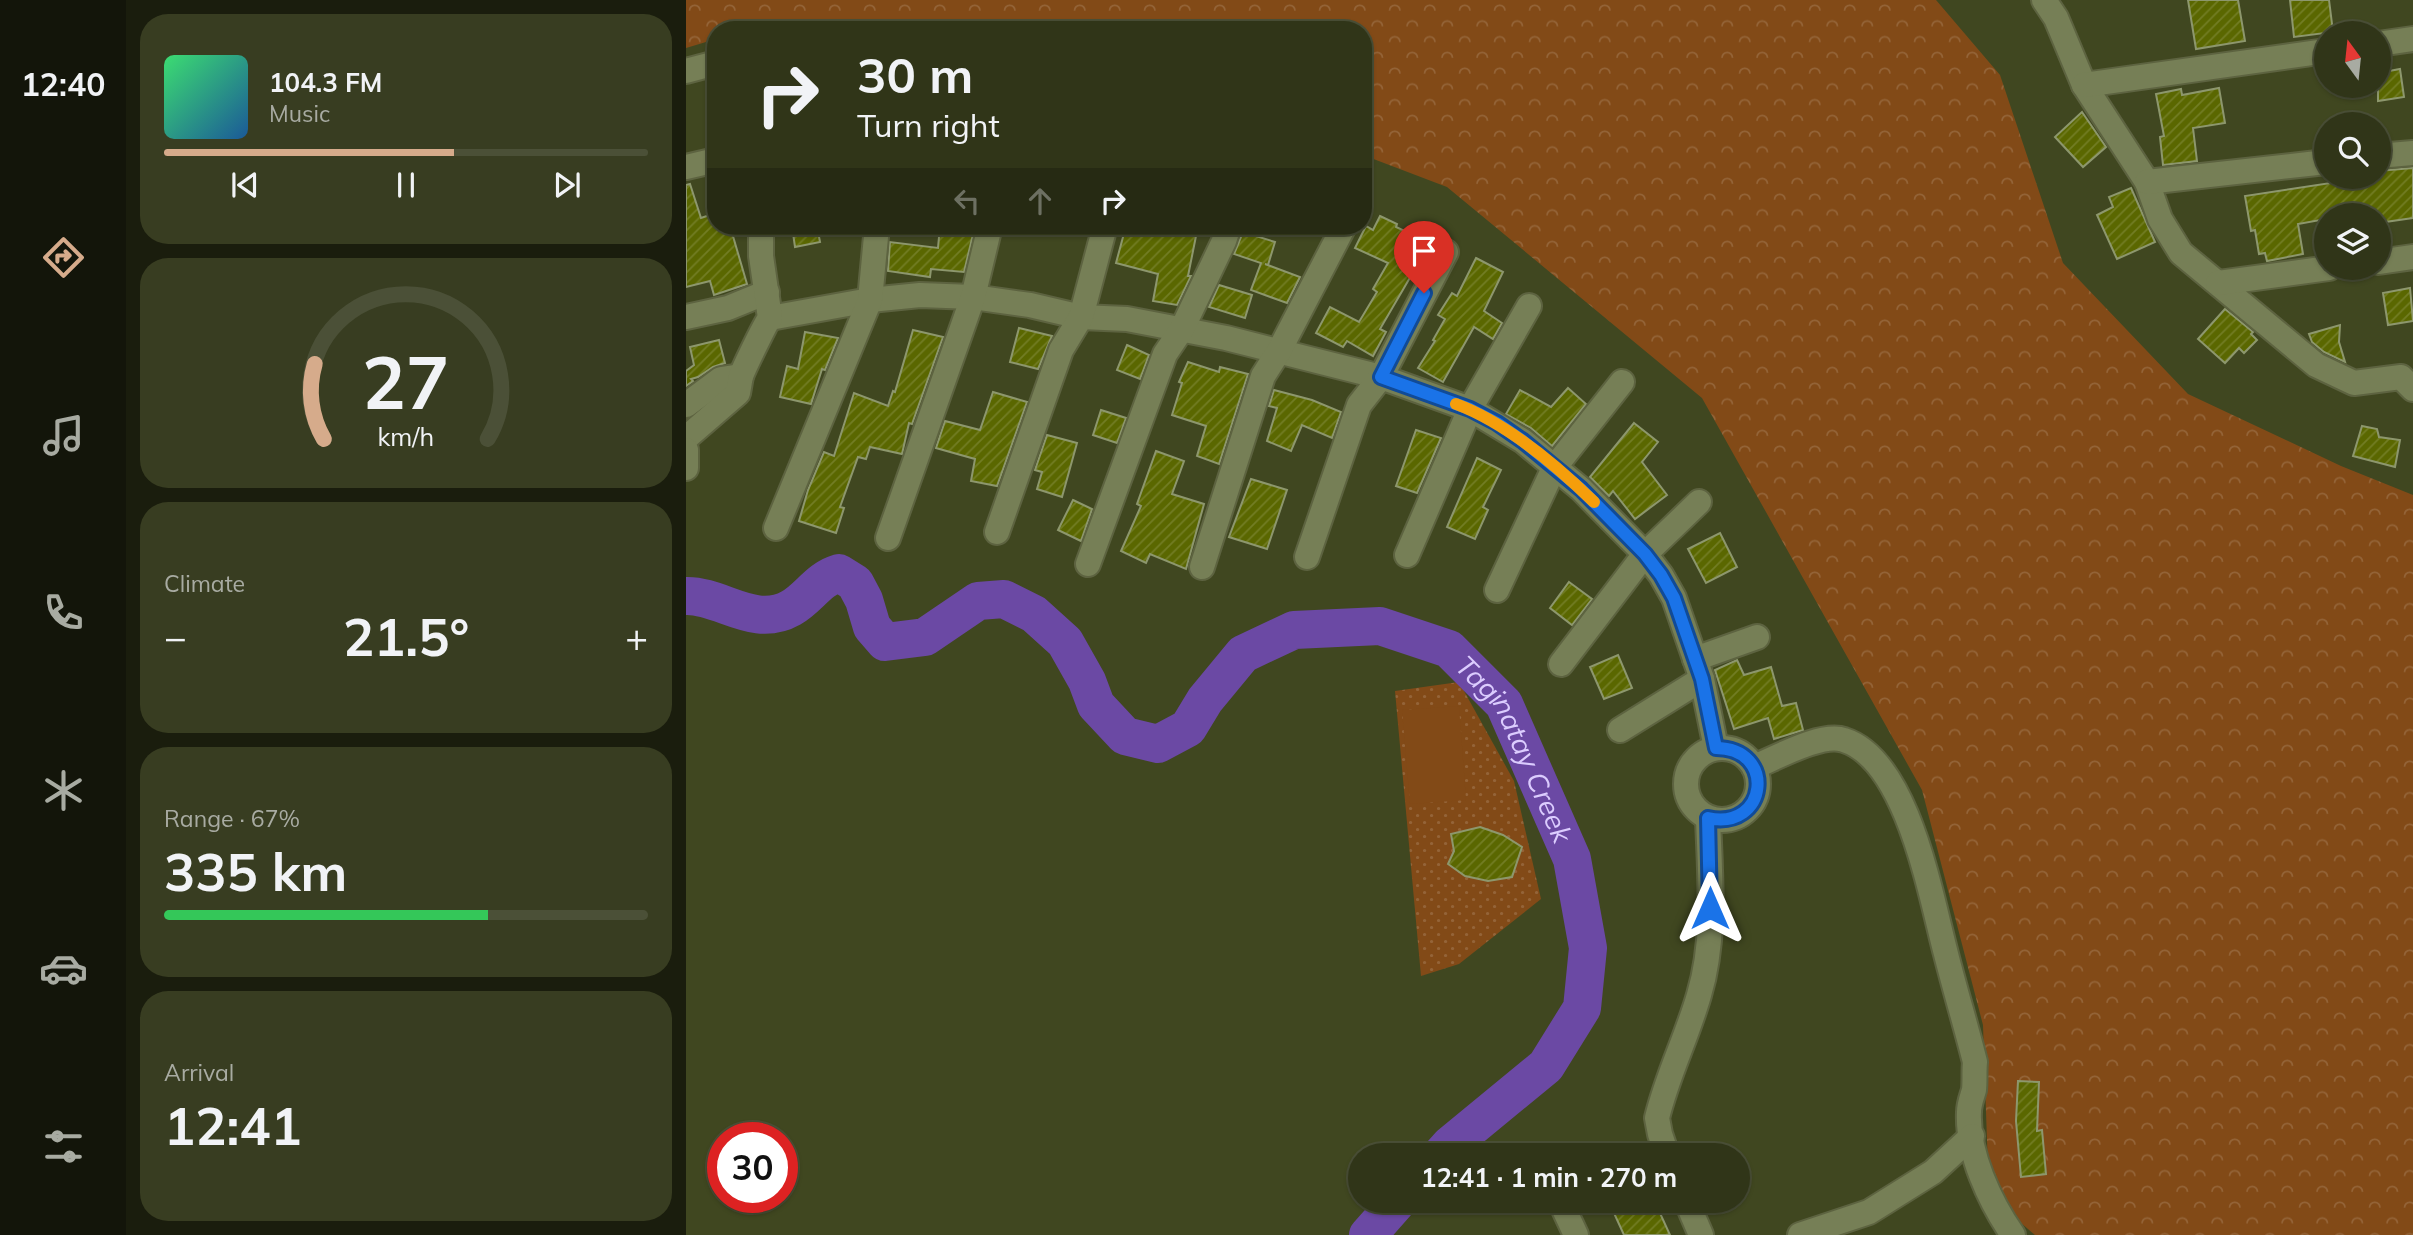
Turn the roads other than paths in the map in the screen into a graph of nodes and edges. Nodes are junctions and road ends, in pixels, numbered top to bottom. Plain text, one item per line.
1 (2044, 0) edge
2 (2413, 39) edge
3 (2391, 42) edge
4 (2314, 53) edge
5 (707, 65) edge
6 (686, 71) edge
7 (2084, 85) junction
8 (2413, 153) edge
9 (2391, 155) edge
10 (707, 162) edge
11 (2314, 163) edge
12 (686, 167) edge
13 (2147, 182) junction
14 (761, 235) edge
15 (876, 235) edge
16 (988, 235) edge
17 (1103, 235) edge
18 (1226, 235) edge
19 (1339, 235) edge
20 (1446, 252) dead end
21 (2413, 257) edge
22 (2391, 260) edge
23 (2314, 270) edge
24 (2218, 283) junction
25 (767, 292) junction
26 (973, 297) junction
27 (870, 300) junction
28 (1529, 306) dead end
29 (686, 317) edge
30 (1081, 317) junction
31 (770, 318) junction
32 (1182, 329) junction
33 (1279, 351) junction
34 (741, 376) junction
35 (1381, 377) junction
36 (2409, 380) edge
37 (1622, 382) dead end
38 (686, 405) edge
39 (1470, 409) junction
40 (686, 438) edge
41 (686, 450) edge
42 (686, 468) edge
43 (1554, 468) junction
44 (1699, 502) dead end
45 (776, 528) dead end
46 (997, 532) dead end
47 (888, 538) dead end
48 (1645, 554) junction
49 (1407, 555) dead end
50 (1307, 557) dead end
51 (1088, 564) dead end
52 (1202, 567) dead end
53 (1497, 590) dead end
54 (1757, 637) dead end
55 (1561, 664) dead end
56 (1699, 669) junction
57 (1620, 730) dead end
58 (1716, 748) junction
59 (1754, 766) junction
60 (1708, 818) junction
61 (1972, 1136) junction
62 (1664, 1143) edge
63 (1566, 1213) edge
64 (1692, 1213) edge
65 (1576, 1235) edge
66 (1701, 1235) edge
67 (1800, 1235) edge
68 (2013, 1235) edge

1 - 7 street
2 - 3 street
4 - 7 street
5 - 6 street
7 - 13 street
8 - 9 street
10 - 12 street
11 - 13 street
13 - 24 street
14 - 25 street
15 - 27 street
16 - 26 street
17 - 30 street
18 - 32 street
19 - 33 street
20 - 35 street
21 - 22 street
23 - 24 street
24 - 36 street
25 - 29 street
25 - 31 street
26 - 27 street
26 - 30 street
26 - 47 street
27 - 31 street
27 - 45 street
28 - 39 street
30 - 32 street
30 - 46 street
31 - 34 street
32 - 33 street
32 - 51 street
33 - 35 street
33 - 52 street
34 - 38 street
34 - 40 street
35 - 39 street
35 - 50 street
37 - 43 street
39 - 43 street
39 - 49 street
41 - 42 street
43 - 48 street
43 - 53 street
44 - 48 street
48 - 55 street
48 - 56 street
54 - 56 street
56 - 57 street
56 - 58 street
58 - 59 street
58 - 60 street
59 - 60 street
59 - 61 street
60 - 62 street
61 - 67 street
61 - 68 street
63 - 65 street
64 - 66 street

